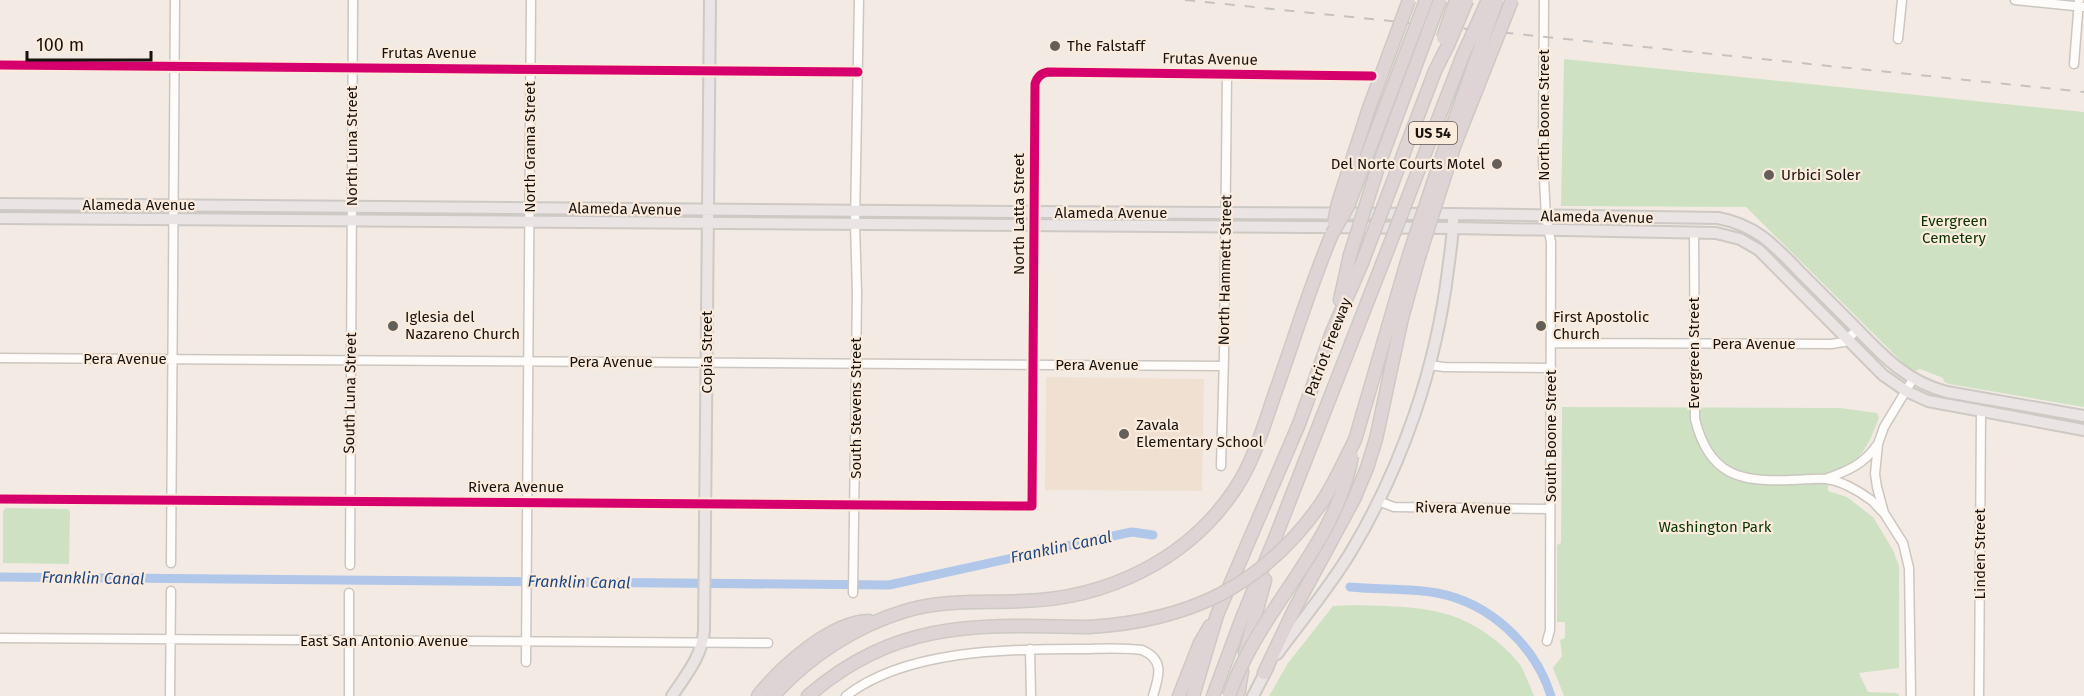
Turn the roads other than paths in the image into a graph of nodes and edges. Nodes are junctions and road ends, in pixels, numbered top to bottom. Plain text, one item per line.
1 (175, 0) edge
2 (353, 0) edge
3 (531, 0) edge
4 (710, 0) edge
5 (859, 0) edge
6 (1409, 0) edge
7 (1426, 0) edge
8 (1440, 0) edge
9 (1456, 0) edge
10 (1467, 0) edge
11 (1488, 0) edge
12 (1497, 0) edge
13 (1511, 0) edge
14 (1544, 0) edge
15 (1902, 0) edge
16 (2015, 0) edge
17 (2081, 4) edge
18 (1898, 39) dead end
19 (1475, 63) junction
20 (2074, 64) dead end
21 (0, 65) edge
22 (175, 67) junction
23 (353, 67) junction
24 (531, 69) junction
25 (709, 70) junction
26 (1435, 71) junction
27 (858, 72) junction
28 (1048, 72) joint
29 (1227, 74) junction
30 (1372, 76) dead end
31 (0, 204) edge
32 (173, 206) junction
33 (351, 206) junction
34 (530, 208) junction
35 (708, 210) junction
36 (855, 211) junction
37 (1033, 213) junction
38 (1226, 214) junction
39 (1453, 214) junction
40 (1546, 217) junction
41 (0, 218) edge
42 (173, 220) junction
43 (352, 220) junction
44 (530, 222) junction
45 (707, 223) junction
46 (855, 223) junction
47 (1032, 225) junction
48 (1226, 226) junction
49 (1453, 228) junction
50 (1549, 230) junction
51 (1694, 232) junction
52 (1332, 234) junction
53 (1414, 256) junction
54 (1857, 330) junction
55 (1332, 332) junction
56 (1847, 339) junction
57 (1551, 343) junction
58 (1694, 343) junction
59 (0, 358) edge
60 (172, 359) junction
61 (350, 360) junction
62 (529, 362) junction
63 (707, 362) junction
64 (856, 364) junction
65 (1033, 365) junction
66 (1430, 365) junction
67 (1223, 366) junction
68 (1551, 368) junction
69 (1913, 379) junction
70 (1906, 391) junction
71 (1981, 412) junction
72 (2084, 416) edge
73 (2084, 430) edge
74 (1355, 440) junction
75 (1878, 444) junction
76 (1221, 466) dead end
77 (1825, 479) junction
78 (0, 499) edge
79 (171, 500) junction
80 (349, 501) junction
81 (1378, 501) junction
82 (528, 502) junction
83 (706, 503) junction
84 (855, 505) junction
85 (1032, 506) joint
86 (1550, 509) junction
87 (1884, 513) junction
88 (1277, 533) junction
89 (171, 563) dead end
90 (350, 565) dead end
91 (171, 591) dead end
92 (349, 593) dead end
93 (853, 594) dead end
94 (1217, 615) junction
95 (882, 620) junction
96 (0, 638) edge
97 (171, 640) junction
98 (349, 641) junction
99 (1547, 641) dead end
100 (526, 642) junction
101 (703, 642) junction
102 (768, 643) dead end
103 (1030, 649) junction
104 (526, 662) dead end
105 (1264, 673) junction
106 (170, 696) edge
107 (349, 696) edge
108 (672, 696) edge
109 (758, 696) edge
110 (773, 696) edge
111 (808, 696) edge
112 (846, 696) edge
113 (1031, 696) edge
114 (1153, 696) edge
115 (1179, 696) edge
116 (1193, 696) edge
117 (1213, 696) edge
118 (1229, 696) edge
119 (1238, 696) edge
120 (1253, 696) edge
121 (1911, 696) edge
122 (1979, 696) edge

1 - 22 street
2 - 23 street, North Luna Street
3 - 24 street, North Grama Street
4 - 25 main road, Copia Street
5 - 27 street, South Stevens Street
6 - 52 highway, bridge
7 - 52 highway, bridge
8 - 55 highway, bridge
9 - 26 highway, bridge
10 - 26 highway, Patriot Freeway / US 54, bridge
11 - 88 highway, Patriot Freeway / US 54, bridge
12 - 19 highway, bridge
13 - 19 highway, bridge
13 - 53 highway, bridge
14 - 40 street, North Boone Street
15 - 18 street
16 - 17 street
17 - 20 street
19 - 53 highway, bridge
21 - 22 street, Frutas Avenue
22 - 23 street, Frutas Avenue
22 - 32 street
23 - 24 street, Frutas Avenue
23 - 33 street, North Luna Street
24 - 25 street, Frutas Avenue
24 - 34 street, North Grama Street
25 - 27 street, Frutas Avenue
25 - 35 main road, Copia Street
26 - 55 highway, Patriot Freeway / US 54, bridge
27 - 36 street, South Stevens Street
28 - 29 street, Frutas Avenue
28 - 37 street, North Latta Street
29 - 30 street, Frutas Avenue
29 - 38 street, North Hammett Street
31 - 32 main road, Alameda Avenue
32 - 33 main road, Alameda Avenue
32 - 42 street
33 - 34 main road, Alameda Avenue
33 - 43 street, North Luna Street
34 - 35 main road, Alameda Avenue
34 - 44 street, North Grama Street
35 - 36 main road, Alameda Avenue
35 - 45 main road, Copia Street
36 - 37 main road, Alameda Avenue
36 - 46 street, South Stevens Street
37 - 38 main road, Alameda Avenue
37 - 47 street, North Latta Street
38 - 39 main road, Alameda Avenue
38 - 48 street, North Hammett Street
39 - 40 main road, Alameda Avenue
39 - 49 main road
40 - 50 street, North Boone Street
40 - 54 main road, Alameda Avenue
41 - 42 main road, Alameda Avenue
42 - 43 main road, Alameda Avenue
42 - 60 street
43 - 44 main road, Alameda Avenue
43 - 61 street, South Luna Street
44 - 45 main road, Alameda Avenue
44 - 62 street, North Grama Street
45 - 46 main road, Alameda Avenue
45 - 63 main road, Copia Street
46 - 47 main road, Alameda Avenue
46 - 64 street, South Stevens Street
47 - 48 main road, Alameda Avenue
47 - 65 street, North Latta Street
48 - 49 main road, Alameda Avenue
48 - 67 street, North Hammett Street
49 - 50 main road, Alameda Avenue
49 - 66 main road
50 - 51 main road, Alameda Avenue
50 - 57 street, South Boone Street
51 - 56 main road, Alameda Avenue
51 - 58 street, Evergreen Street
52 - 95 highway
53 - 74 highway
53 - 105 highway
54 - 56 street
54 - 69 main road, Alameda Avenue
55 - 94 highway, Patriot Freeway / US 54
56 - 58 street, Pera Avenue
56 - 70 main road, Alameda Avenue
57 - 58 street, Pera Avenue
57 - 68 street, South Boone Street
58 - 77 street, Evergreen Street
59 - 60 street, Pera Avenue
60 - 61 street, Pera Avenue
60 - 79 street
61 - 62 street, Pera Avenue
61 - 80 street, South Luna Street
62 - 63 street, Pera Avenue
62 - 82 street, North Grama Street
63 - 64 street, Pera Avenue
63 - 83 main road, Copia Street
64 - 65 street, Pera Avenue
64 - 84 street, South Stevens Street
65 - 67 street, Pera Avenue
65 - 85 street, North Latta Street
66 - 68 street
66 - 81 main road
67 - 76 street, North Hammett Street
68 - 86 street, South Boone Street
69 - 70 street
69 - 72 main road, Alameda Avenue
70 - 71 main road, Alameda Avenue
70 - 75 street
71 - 73 main road, Alameda Avenue
71 - 122 street, Linden Street
74 - 111 highway, bridge
74 - 118 highway, bridge
75 - 77 street, Evergreen Street
75 - 87 street
77 - 87 street, Evergreen Street
78 - 79 street, Rivera Avenue
79 - 80 street, Rivera Avenue
79 - 89 street
80 - 82 street, Rivera Avenue
80 - 90 street, South Luna Street
81 - 86 street, Rivera Avenue
81 - 105 main road
82 - 83 street, Rivera Avenue
82 - 100 street, North Grama Street
83 - 84 street, Rivera Avenue
83 - 101 main road, Copia Street
84 - 85 street, Rivera Avenue
84 - 93 street, South Stevens Street
86 - 99 street, South Boone Street
87 - 121 street
88 - 117 highway, Patriot Freeway / US 54
88 - 119 highway
91 - 97 street
92 - 98 street
94 - 115 highway
94 - 116 highway, Patriot Freeway / US 54
95 - 109 highway
95 - 110 highway
96 - 97 street, East San Antonio Avenue
97 - 98 street, East San Antonio Avenue
97 - 106 street
98 - 100 street, East San Antonio Avenue
98 - 107 street
100 - 101 street, East San Antonio Avenue
100 - 104 street, North Grama Street
101 - 102 street, East San Antonio Avenue
101 - 108 main road, Copia Street
103 - 112 street
103 - 113 street
103 - 114 street
105 - 120 main road

